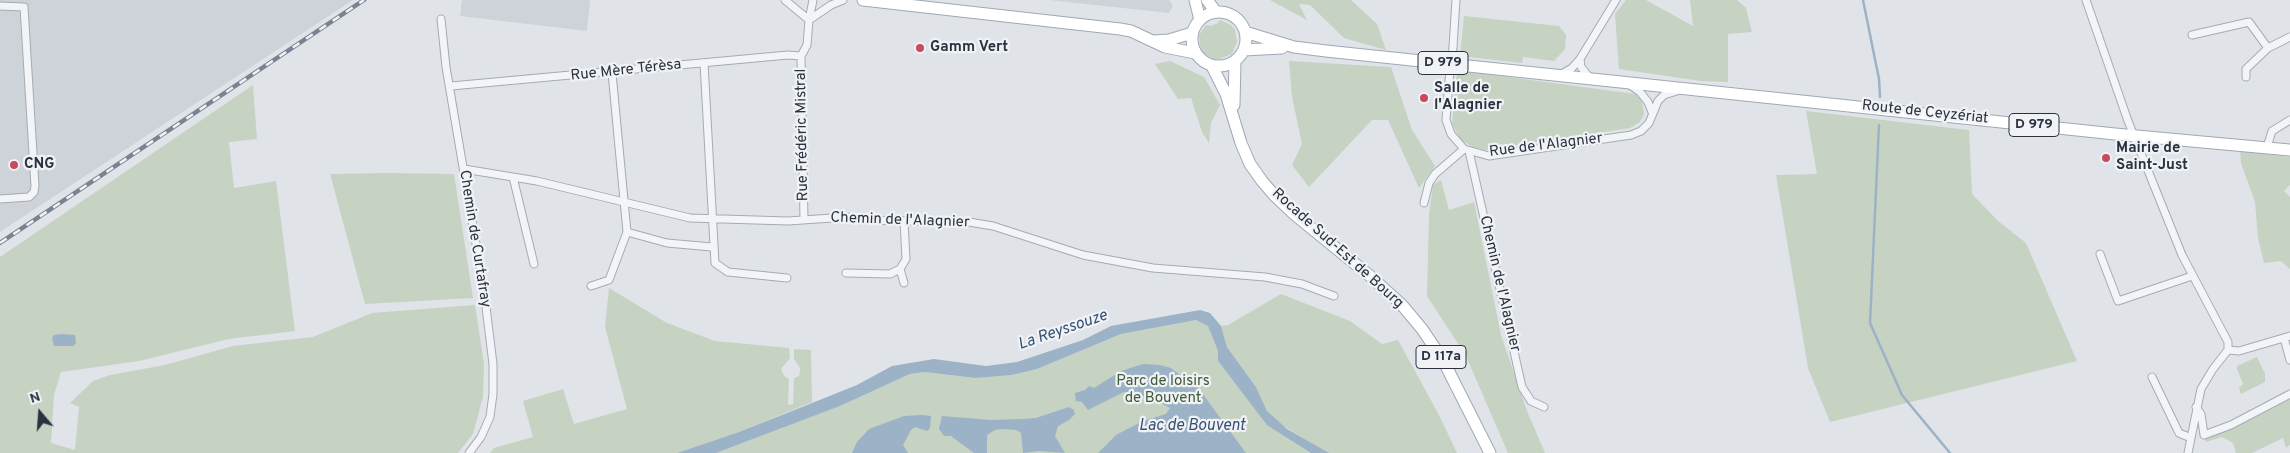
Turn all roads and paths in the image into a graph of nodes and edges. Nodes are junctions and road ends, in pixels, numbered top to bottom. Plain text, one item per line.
1 (785, 0) edge
2 (813, 0) edge
3 (843, 0) edge
4 (863, 0) edge
5 (1195, 0) edge
6 (1207, 0) edge
7 (1456, 0) edge
8 (1616, 0) edge
9 (2086, 0) edge
10 (0, 6) edge
11 (1216, 12) junction
12 (441, 20) dead end
13 (809, 20) junction
14 (1200, 20) junction
15 (1245, 32) junction
16 (1192, 33) junction
17 (2192, 35) dead end
18 (2290, 38) edge
19 (1153, 41) junction
20 (1294, 48) junction
21 (2268, 48) junction
22 (1244, 50) junction
23 (1195, 53) junction
24 (801, 56) junction
25 (1580, 59) junction
26 (1235, 61) junction
27 (704, 63) junction
28 (1212, 66) junction
29 (612, 72) junction
30 (1560, 76) junction
31 (2246, 77) dead end
32 (1590, 78) junction
33 (1620, 81) junction
34 (451, 86) junction
35 (1688, 88) junction
36 (1652, 112) junction
37 (1234, 120) junction
38 (2290, 120) edge
39 (2134, 136) junction
40 (2267, 148) junction
41 (1467, 150) junction
42 (2290, 150) edge
43 (464, 169) junction
44 (513, 177) junction
45 (0, 199) edge
46 (1424, 203) dead end
47 (625, 204) junction
48 (713, 220) junction
49 (804, 220) junction
50 (904, 221) junction
51 (627, 232) junction
52 (712, 247) junction
53 (2100, 254) dead end
54 (534, 264) dead end
55 (900, 269) junction
56 (846, 273) dead end
57 (2192, 276) junction
58 (786, 278) dead end
59 (904, 283) dead end
60 (591, 286) dead end
61 (1334, 296) dead end
62 (2287, 337) edge
63 (2228, 350) junction
64 (2290, 360) edge
65 (2152, 376) dead end
66 (2290, 394) edge
67 (1544, 407) dead end
68 (2196, 407) junction
69 (2191, 438) junction
70 (469, 453) edge
71 (1490, 453) edge
72 (2188, 453) edge

1 - 13 street
2 - 13 street, Rue Frédéric Mistral
3 - 13 street
4 - 19 main road
5 - 14 main road
6 - 11 main road
7 - 41 street, bridge
8 - 25 street
9 - 39 street
10 - 45 street
11 - 14 main road
11 - 15 main road
12 - 34 street, Chemin de Curtafray
13 - 24 street, Rue Frédéric Mistral
14 - 16 main road
15 - 20 main road, D 979
15 - 22 main road
16 - 19 main road
16 - 23 main road
17 - 21 street
18 - 21 street
19 - 23 main road
20 - 22 main road, D 979
20 - 30 main road, D 979
21 - 31 street
22 - 26 main road
23 - 28 main road
24 - 27 street, Rue Mère Térèsa
24 - 49 street, Rue Frédéric Mistral
25 - 30 street
25 - 32 street
26 - 28 main road
26 - 37 main road, D 117a
27 - 29 street, Rue Mère Térèsa
27 - 48 street
28 - 37 main road, D 117a
29 - 34 street, Rue Mère Térèsa
29 - 47 street
30 - 32 main road, D 979
32 - 33 main road, Route de Ceyzériat / D 979
33 - 35 main road, Route de Ceyzériat / D 979
33 - 36 street
34 - 43 street, Chemin de Curtafray
35 - 36 street, Rue de l'Alagnier
35 - 39 main road, Route de Ceyzériat / D 979
36 - 41 street, Rue de l'Alagnier
37 - 71 main road, Rocade Sud-Est de Bourg / D 117a
38 - 40 street
39 - 40 main road, Route de Ceyzériat / D 979
39 - 57 street
40 - 42 main road, Route de Ceyzériat / D 979
41 - 46 street
41 - 67 street, Chemin de l'Alagnier
43 - 44 street, Chemin de l'Alagnier
43 - 70 street, Chemin de Curtafray
44 - 47 street, Chemin de l'Alagnier
44 - 54 street
47 - 48 street, Chemin de l'Alagnier
47 - 51 street
48 - 49 street, Chemin de l'Alagnier
48 - 52 street
49 - 50 street, Chemin de l'Alagnier
50 - 55 street
50 - 61 street, Chemin de l'Alagnier
51 - 52 street
51 - 60 street
52 - 58 street
53 - 57 street
55 - 56 street
55 - 59 street
57 - 63 street
62 - 63 street
62 - 64 street
63 - 68 street
65 - 69 street
66 - 68 street
68 - 69 street
69 - 72 street

